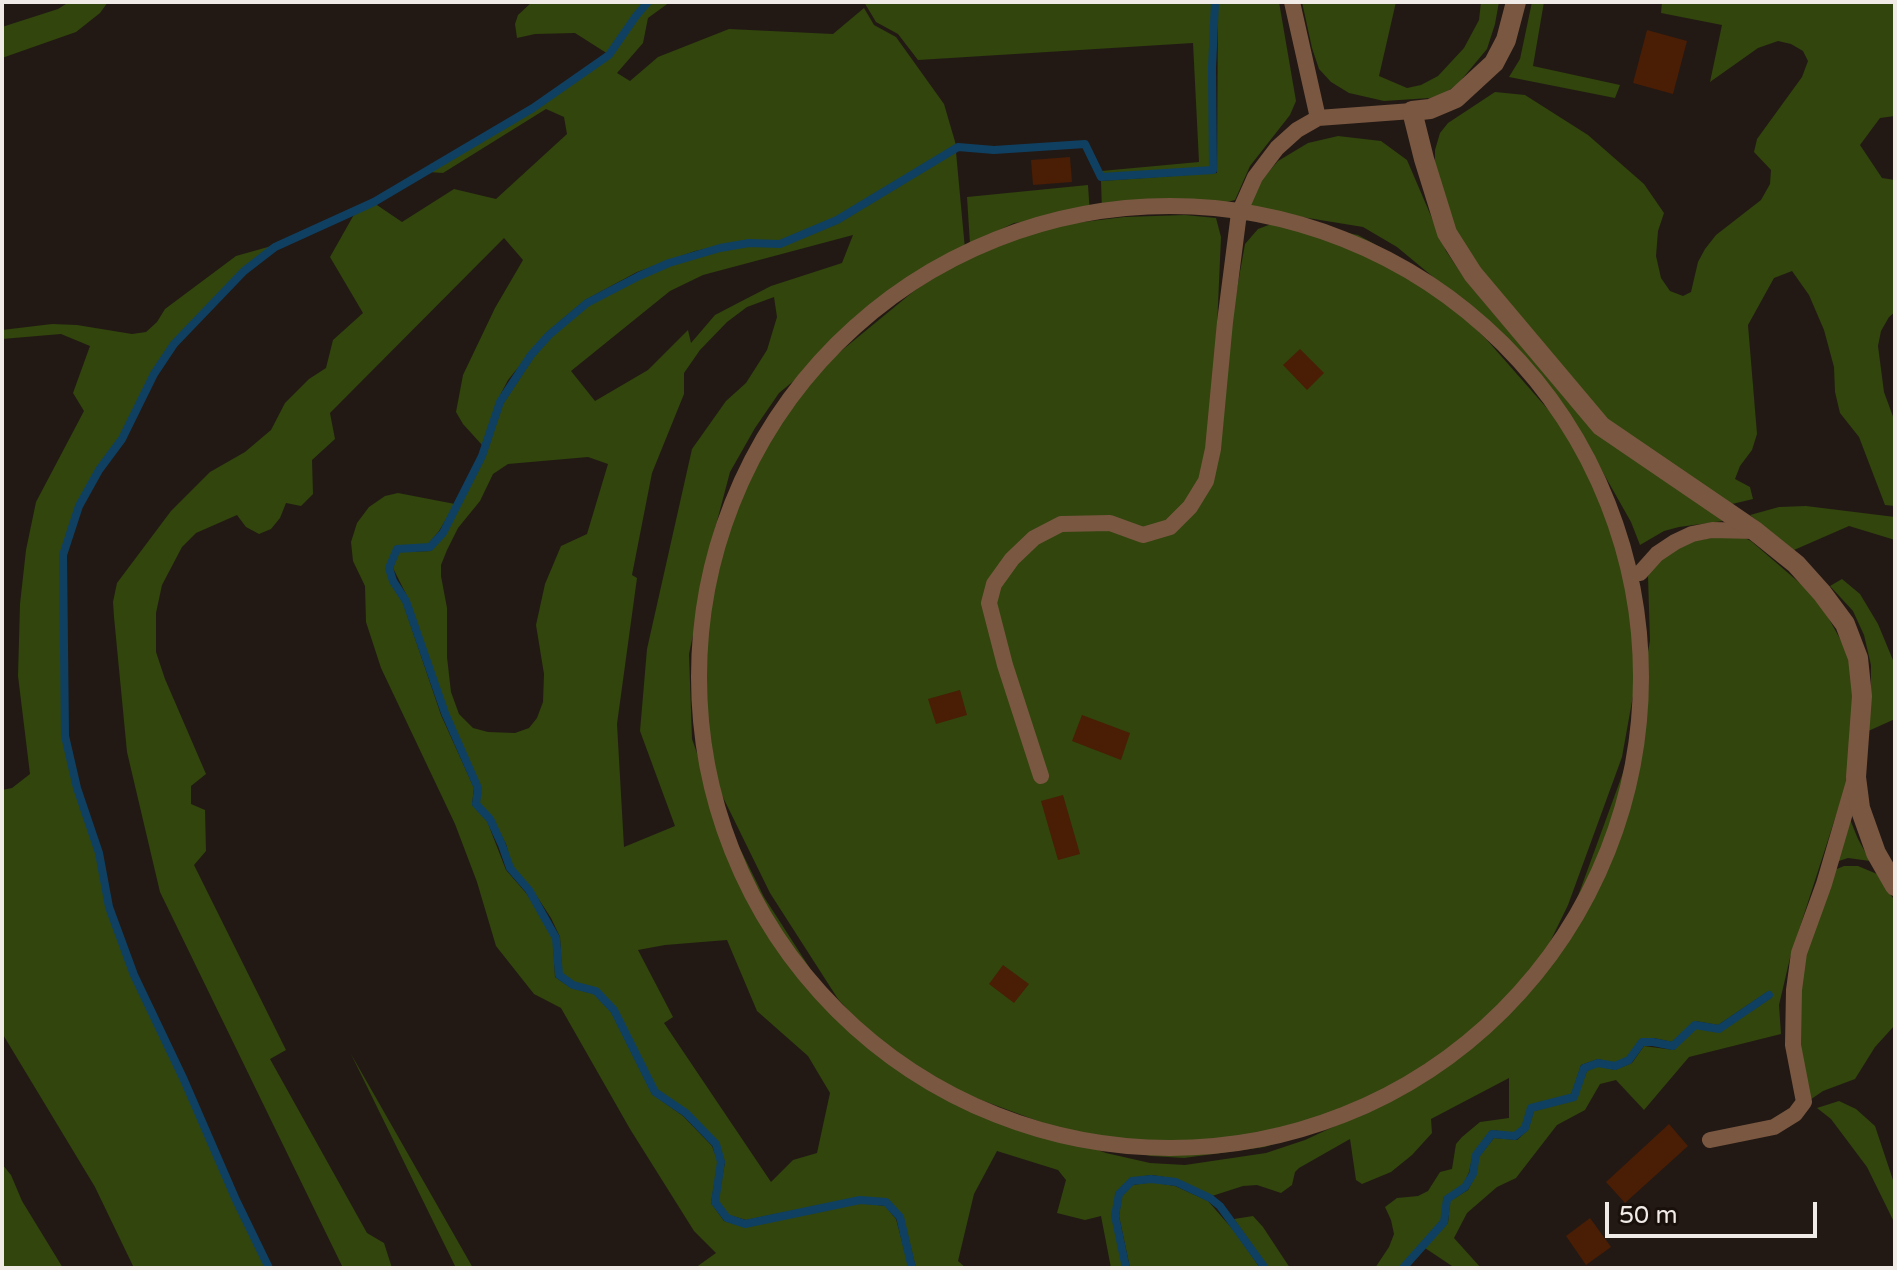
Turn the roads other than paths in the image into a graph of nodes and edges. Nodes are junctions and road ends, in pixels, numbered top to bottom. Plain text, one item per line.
1 (1292, 2) edge
2 (1516, 2) edge
3 (1412, 111) junction
4 (1318, 118) junction
5 (1239, 213) junction
6 (1755, 531) junction
7 (1640, 573) junction
8 (1041, 776) dead end
9 (1856, 777) junction
10 (1895, 886) edge
11 (1710, 1140) dead end

1 - 4 lane
2 - 3 street
3 - 4 lane
3 - 6 street
4 - 5 lane
5 - 7 lane
5 - 7 lane
5 - 8 lane
6 - 7 lane
6 - 9 street
9 - 10 street
9 - 11 lane

